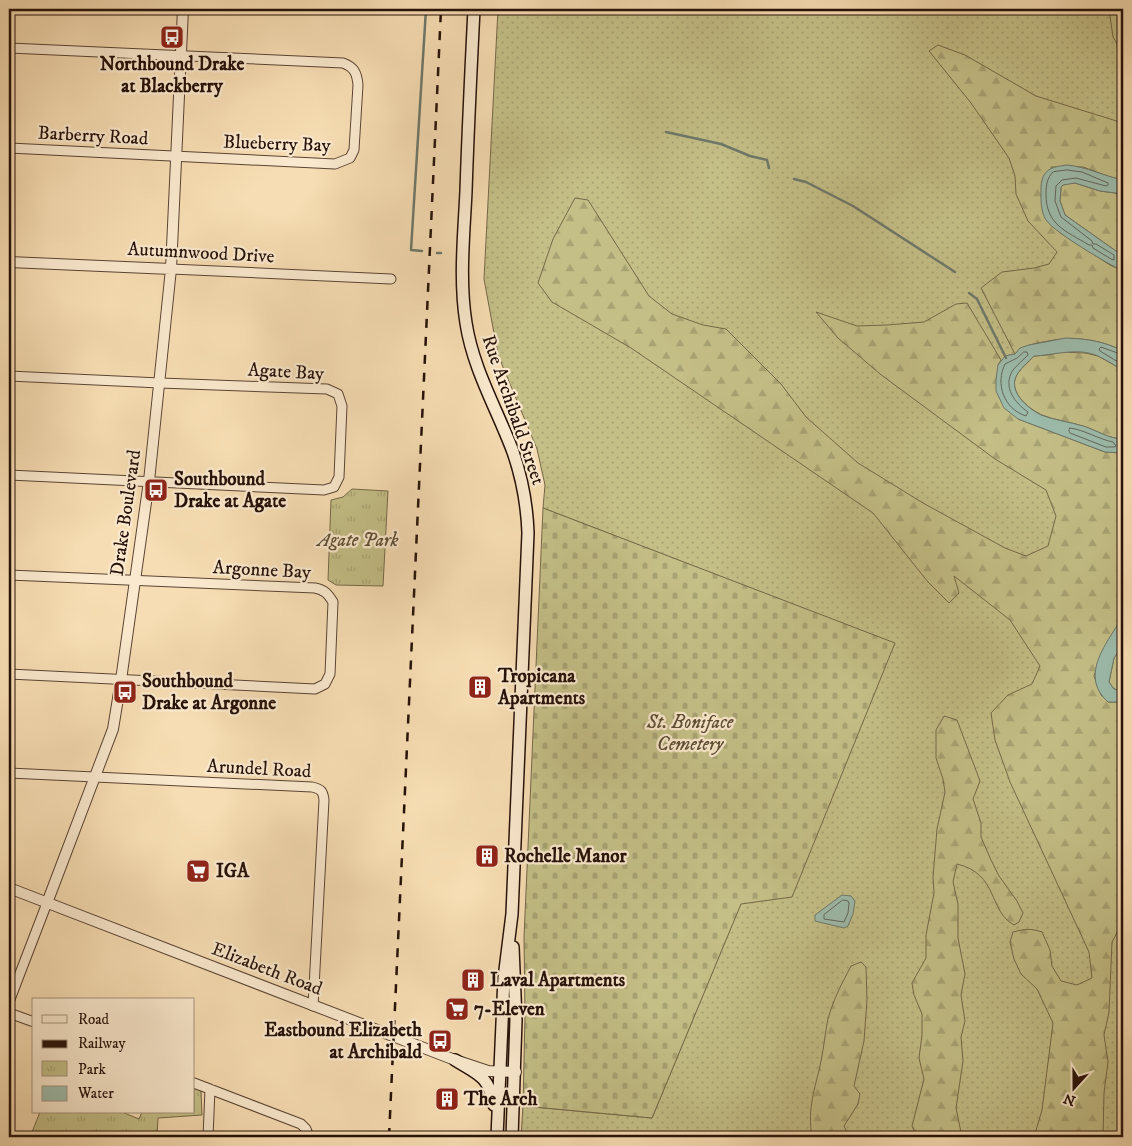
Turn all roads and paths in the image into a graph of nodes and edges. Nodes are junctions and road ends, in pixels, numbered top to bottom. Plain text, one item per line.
1 (183, 9) edge
2 (474, 9) edge
3 (9, 48) edge
4 (180, 57) junction
5 (9, 148) edge
6 (176, 156) junction
7 (9, 262) edge
8 (171, 269) junction
9 (392, 280) dead end
10 (9, 376) edge
11 (160, 384) junction
12 (9, 474) edge
13 (149, 481) junction
14 (9, 575) edge
15 (135, 580) junction
16 (9, 674) edge
17 (122, 680) junction
18 (9, 773) edge
19 (94, 777) junction
20 (9, 888) edge
21 (47, 903) junction
22 (512, 914) junction
23 (9, 1002) edge
24 (313, 1006) junction
25 (9, 1012) edge
26 (32, 1021) edge
27 (454, 1060) junction
28 (500, 1072) junction
29 (516, 1072) junction
30 (195, 1083) edge
31 (210, 1089) junction
32 (498, 1121) junction
33 (208, 1137) edge
34 (309, 1137) edge
35 (497, 1137) edge
36 (512, 1137) edge

1 - 4 street, Drake Boulevard
2 - 22 main road, Rue Archibald Street
3 - 4 street
4 - 6 street, Drake Boulevard
4 - 6 street, Blueberry Bay
5 - 6 street, Barberry Road
6 - 8 street, Drake Boulevard
7 - 8 street, Autumnwood Drive
8 - 9 street, Autumnwood Drive
8 - 11 street, Drake Boulevard
10 - 11 street, Agate Bay
11 - 13 street, Drake Boulevard
11 - 13 street, Agate Bay
12 - 13 street, Agate Bay
13 - 15 street, Drake Boulevard
14 - 15 street, Argonne Bay
15 - 17 street, Drake Boulevard
15 - 17 street, Argonne Bay
16 - 17 street, Argonne Bay
17 - 19 street, Drake Boulevard
18 - 19 street, Arundel Road
19 - 21 street, Drake Boulevard
19 - 24 street, Arundel Road
20 - 21 street, Elizabeth Road
21 - 23 street, Drake Boulevard
21 - 24 street, Elizabeth Road
22 - 28 main road, Rue Archibald Street
22 - 29 main road, Rue Archibald Street
24 - 27 street, Elizabeth Road
25 - 26 street
27 - 28 street, Elizabeth Road
27 - 32 main road
28 - 29 street, Elizabeth Road
28 - 32 main road, Rue Archibald Street
29 - 36 main road, Rue Archibald Street
30 - 31 street
31 - 33 street
31 - 34 street
32 - 35 main road, Rue Archibald Street

